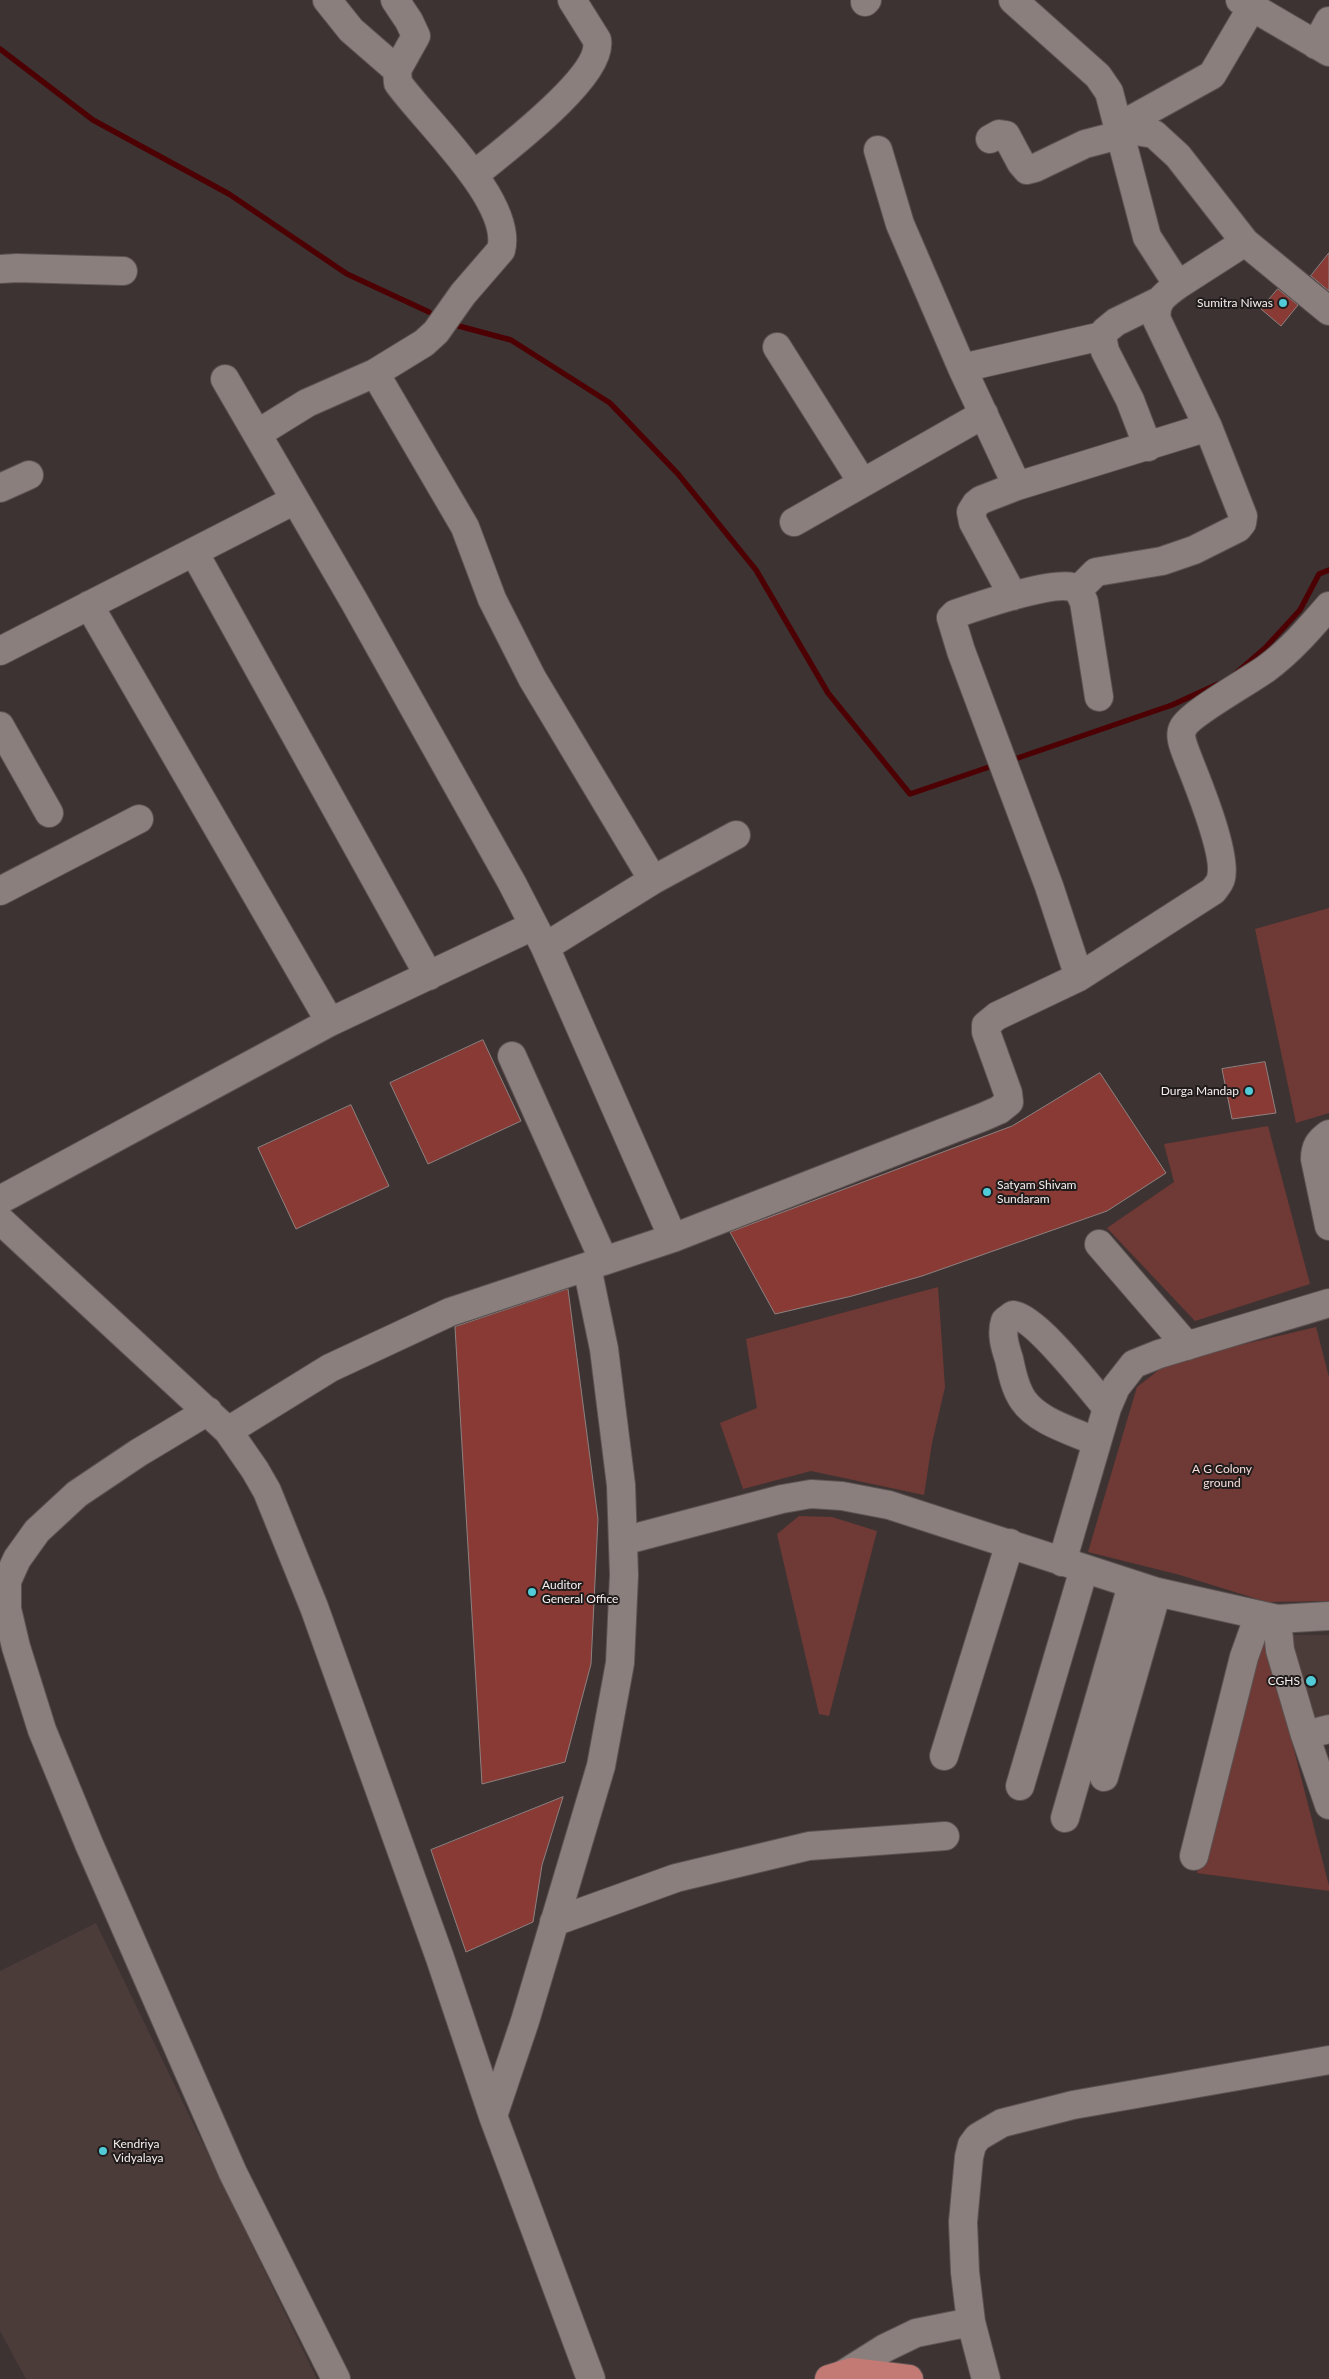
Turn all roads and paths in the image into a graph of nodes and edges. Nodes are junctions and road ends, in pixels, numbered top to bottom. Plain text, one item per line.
1 (327, 0) edge
2 (395, 0) edge
3 (572, 0) edge
4 (1013, 0) edge
5 (1246, 4) edge
6 (1329, 21) edge
7 (1323, 48) edge
8 (397, 70) junction
9 (1119, 131) junction
10 (990, 139) dead end
11 (878, 150) dead end
12 (474, 176) junction
13 (1245, 242) junction
14 (0, 270) edge
15 (123, 271) dead end
16 (1168, 293) junction
17 (1329, 311) edge
18 (1102, 336) junction
19 (777, 347) dead end
20 (962, 368) junction
21 (376, 373) junction
22 (225, 379) dead end
23 (984, 414) junction
24 (1208, 427) junction
25 (257, 434) junction
26 (1148, 447) junction
27 (29, 475) dead end
28 (862, 482) junction
29 (1017, 486) junction
30 (0, 488) edge
31 (295, 500) junction
32 (794, 522) dead end
33 (194, 552) junction
34 (1078, 590) junction
35 (1013, 596) junction
36 (89, 606) junction
37 (1329, 606) edge
38 (0, 650) edge
39 (1099, 697) dead end
40 (0, 726) edge
41 (50, 812) dead end
42 (139, 819) dead end
43 (736, 835) dead end
44 (653, 880) junction
45 (0, 892) edge
46 (539, 937) junction
47 (429, 976) junction
48 (1079, 977) junction
49 (330, 1022) junction
50 (512, 1056) dead end
51 (1329, 1134) edge
52 (0, 1200) edge
53 (0, 1220) edge
54 (1329, 1226) edge
55 (673, 1238) junction
56 (1099, 1244) dead end
57 (596, 1264) junction
58 (1329, 1303) edge
59 (1187, 1346) junction
60 (1107, 1408) junction
61 (208, 1411) junction
62 (228, 1431) junction
63 (1097, 1442) junction
64 (623, 1541) junction
65 (1010, 1543) junction
66 (1073, 1566) junction
67 (1144, 1588) junction
68 (1329, 1616) edge
69 (1268, 1617) junction
70 (1317, 1732) edge
71 (944, 1756) dead end
72 (1104, 1777) dead end
73 (1020, 1786) dead end
74 (1329, 1805) edge
75 (1065, 1818) dead end
76 (945, 1836) dead end
77 (1194, 1856) dead end
78 (554, 1922) junction
79 (1329, 2060) edge
80 (493, 2116) junction
81 (971, 2322) junction
82 (836, 2377) edge
83 (336, 2379) edge
84 (591, 2379) edge
85 (909, 2379) edge
86 (986, 2379) edge

1 - 8 street
2 - 8 street
3 - 12 street
4 - 9 street
5 - 7 street
5 - 9 street
6 - 7 street
8 - 12 street
9 - 10 street
9 - 13 street
9 - 16 street
11 - 20 street
12 - 21 street
13 - 16 street
13 - 17 street
14 - 15 street
16 - 18 street
16 - 24 street
18 - 20 street
18 - 26 street
19 - 28 street
20 - 23 street
21 - 25 street
21 - 44 street
22 - 25 street
23 - 28 street
23 - 29 street
24 - 26 street
24 - 34 street
25 - 31 street
26 - 29 street
27 - 30 street
28 - 32 street
29 - 35 street
31 - 33 street
31 - 46 street
33 - 36 street
33 - 47 street
34 - 35 street
34 - 39 street
35 - 48 street
36 - 38 street
36 - 49 street
37 - 48 street
40 - 41 street
42 - 45 street
43 - 44 street
44 - 46 street
46 - 47 street
46 - 55 street
47 - 49 street
48 - 55 street
49 - 52 street
50 - 57 street
51 - 54 street
53 - 61 street
55 - 57 street
56 - 59 street
57 - 62 street
57 - 64 street
58 - 59 street
59 - 60 street
60 - 63 street
60 - 63 street
61 - 62 street
61 - 83 street
62 - 80 street
63 - 66 street
64 - 65 street
64 - 78 street
65 - 66 street
65 - 71 street
66 - 67 street
66 - 73 street
67 - 69 street
67 - 72 street
67 - 75 street
68 - 69 street
69 - 70 street
69 - 77 street
70 - 74 street
76 - 78 street
78 - 80 street
79 - 81 street
80 - 84 street
81 - 82 street
81 - 86 street
82 - 85 main road

